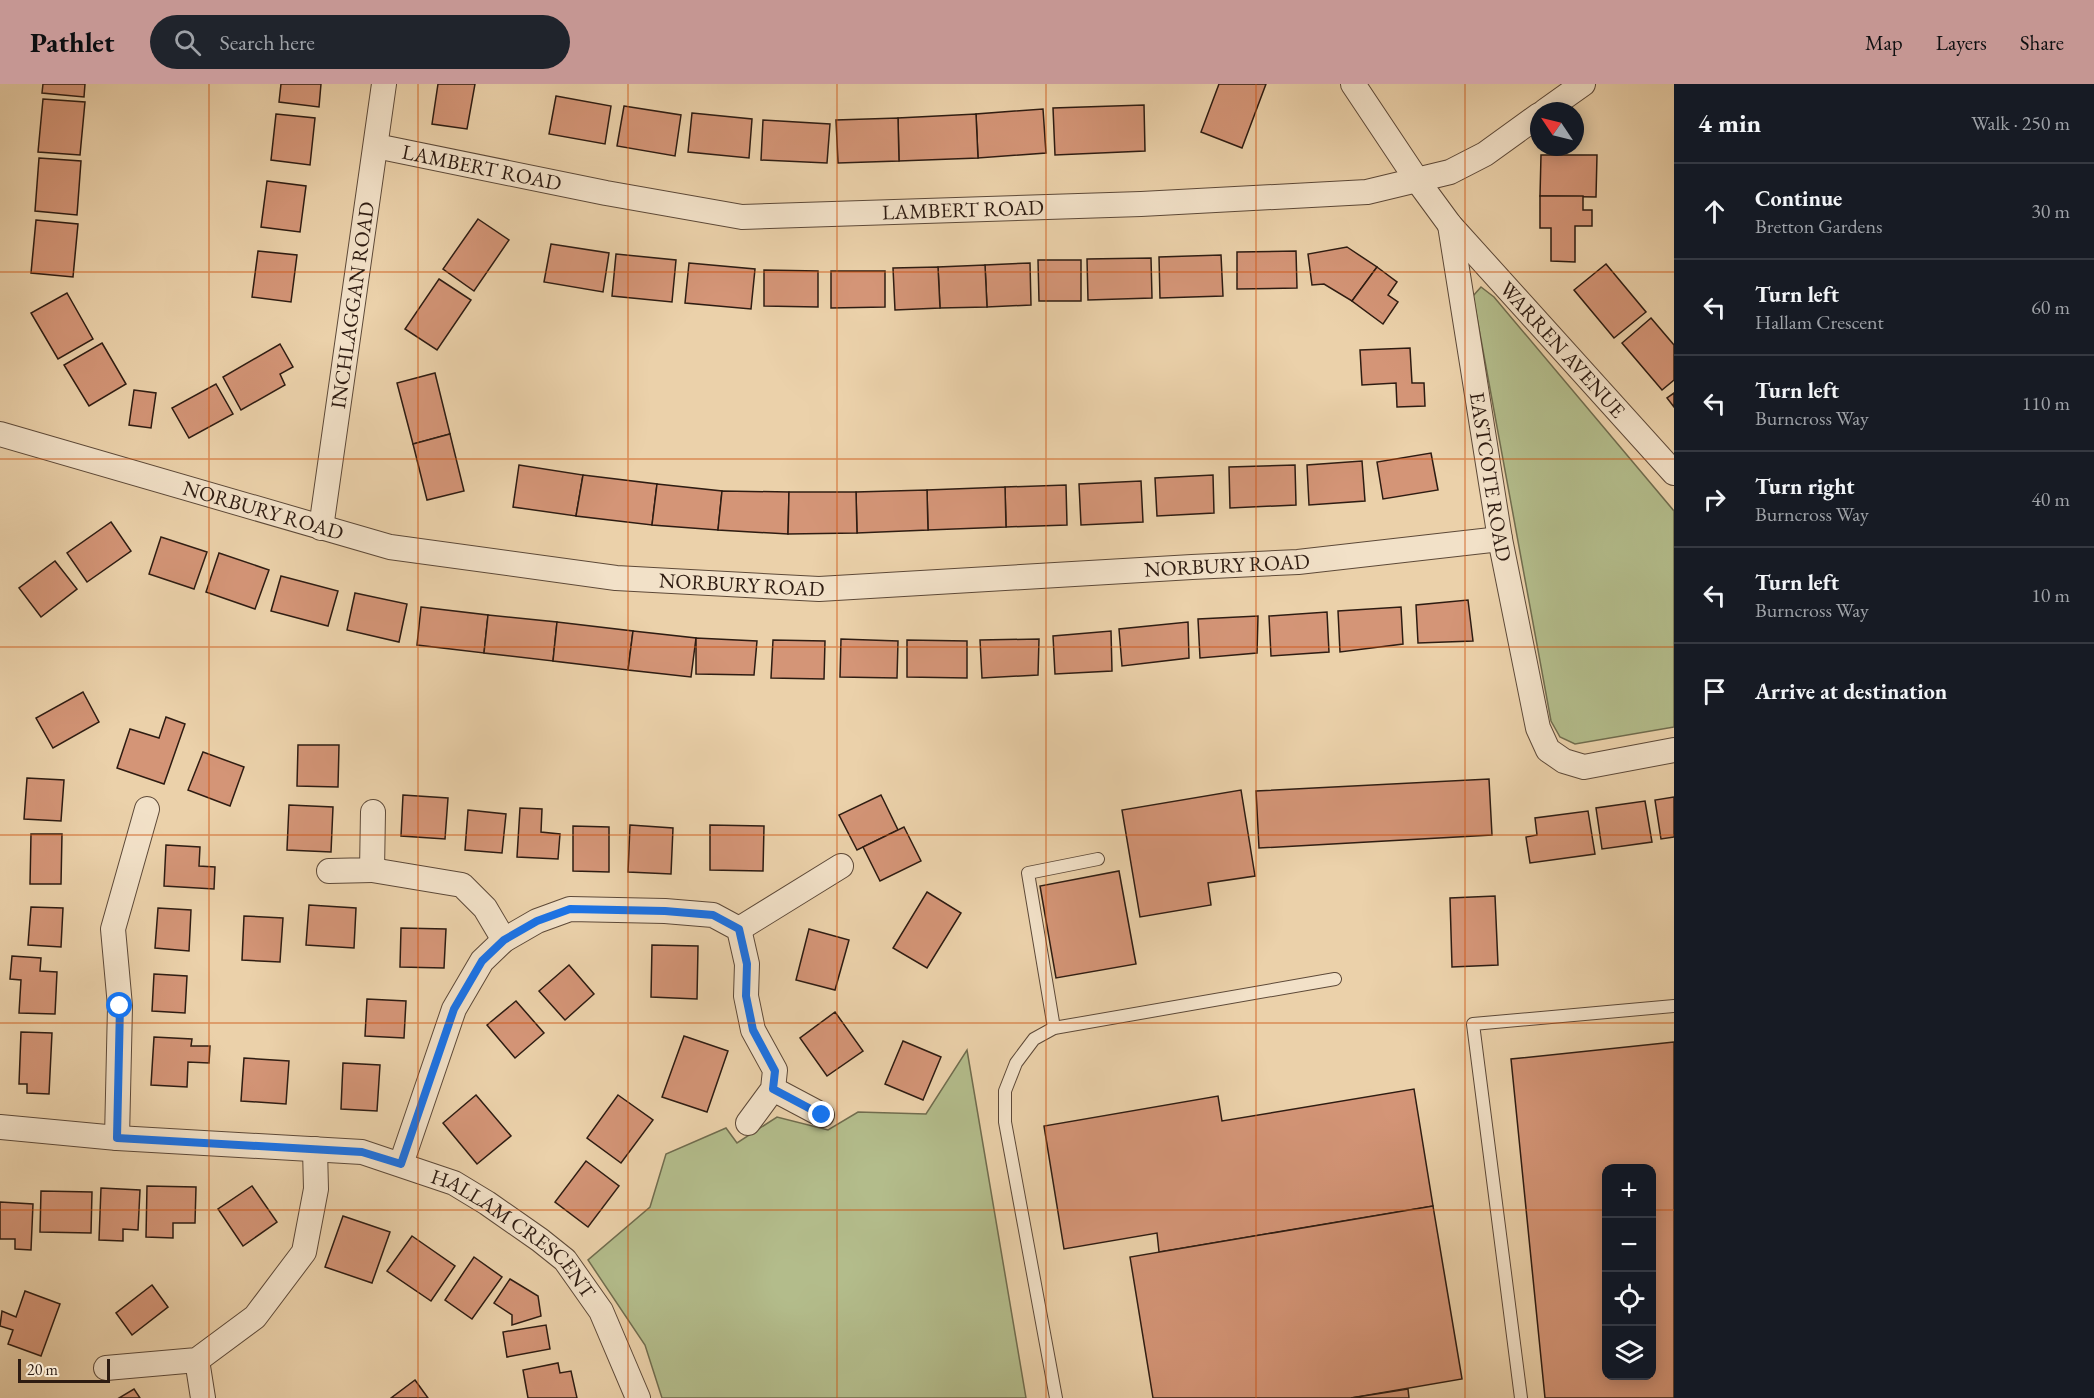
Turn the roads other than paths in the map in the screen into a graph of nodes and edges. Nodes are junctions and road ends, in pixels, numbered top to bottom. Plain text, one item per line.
1 (384, 84) edge
2 (1353, 84) edge
3 (1583, 84) edge
4 (1558, 102) edge
5 (1530, 122) edge
6 (376, 146) junction
7 (1417, 180) junction
8 (1450, 225) junction
9 (0, 434) edge
10 (1674, 473) edge
11 (321, 528) junction
12 (1500, 539) junction
13 (1674, 750) edge
14 (147, 809) dead end
15 (373, 813) dead end
16 (1098, 859) dead end
17 (841, 866) dead end
18 (372, 870) junction
19 (329, 871) dead end
20 (739, 929) junction
21 (504, 940) junction
22 (1335, 979) dead end
23 (1674, 1005) edge
24 (1054, 1028) junction
25 (773, 1089) junction
26 (822, 1115) dead end
27 (748, 1123) dead end
28 (0, 1127) edge
29 (117, 1138) junction
30 (315, 1149) junction
31 (401, 1164) junction
32 (197, 1360) junction
33 (106, 1368) dead end
34 (203, 1398) edge
35 (638, 1398) edge
36 (1056, 1398) edge
37 (1521, 1398) edge

1 - 6 street, INCHLAGGAN ROAD
2 - 7 street, WARREN AVENUE
3 - 4 street
5 - 7 street, LAMBERT ROAD
6 - 7 street, LAMBERT ROAD
6 - 11 street, INCHLAGGAN ROAD
7 - 8 street, WARREN AVENUE
8 - 10 street, WARREN AVENUE
8 - 12 street, EASTCOTE ROAD
9 - 11 street, NORBURY ROAD
11 - 12 street, NORBURY ROAD
12 - 13 street, EASTCOTE ROAD
14 - 29 street
15 - 18 street
16 - 24 lane
17 - 20 street
18 - 19 street
18 - 21 street
20 - 21 street
20 - 25 street
21 - 31 street
22 - 24 lane
23 - 37 lane
24 - 36 lane
25 - 26 street
25 - 27 street
28 - 29 street, HALLAM CRESCENT
29 - 30 street, HALLAM CRESCENT
30 - 31 street, HALLAM CRESCENT
30 - 32 street
31 - 35 street, HALLAM CRESCENT
32 - 33 street
32 - 34 street

